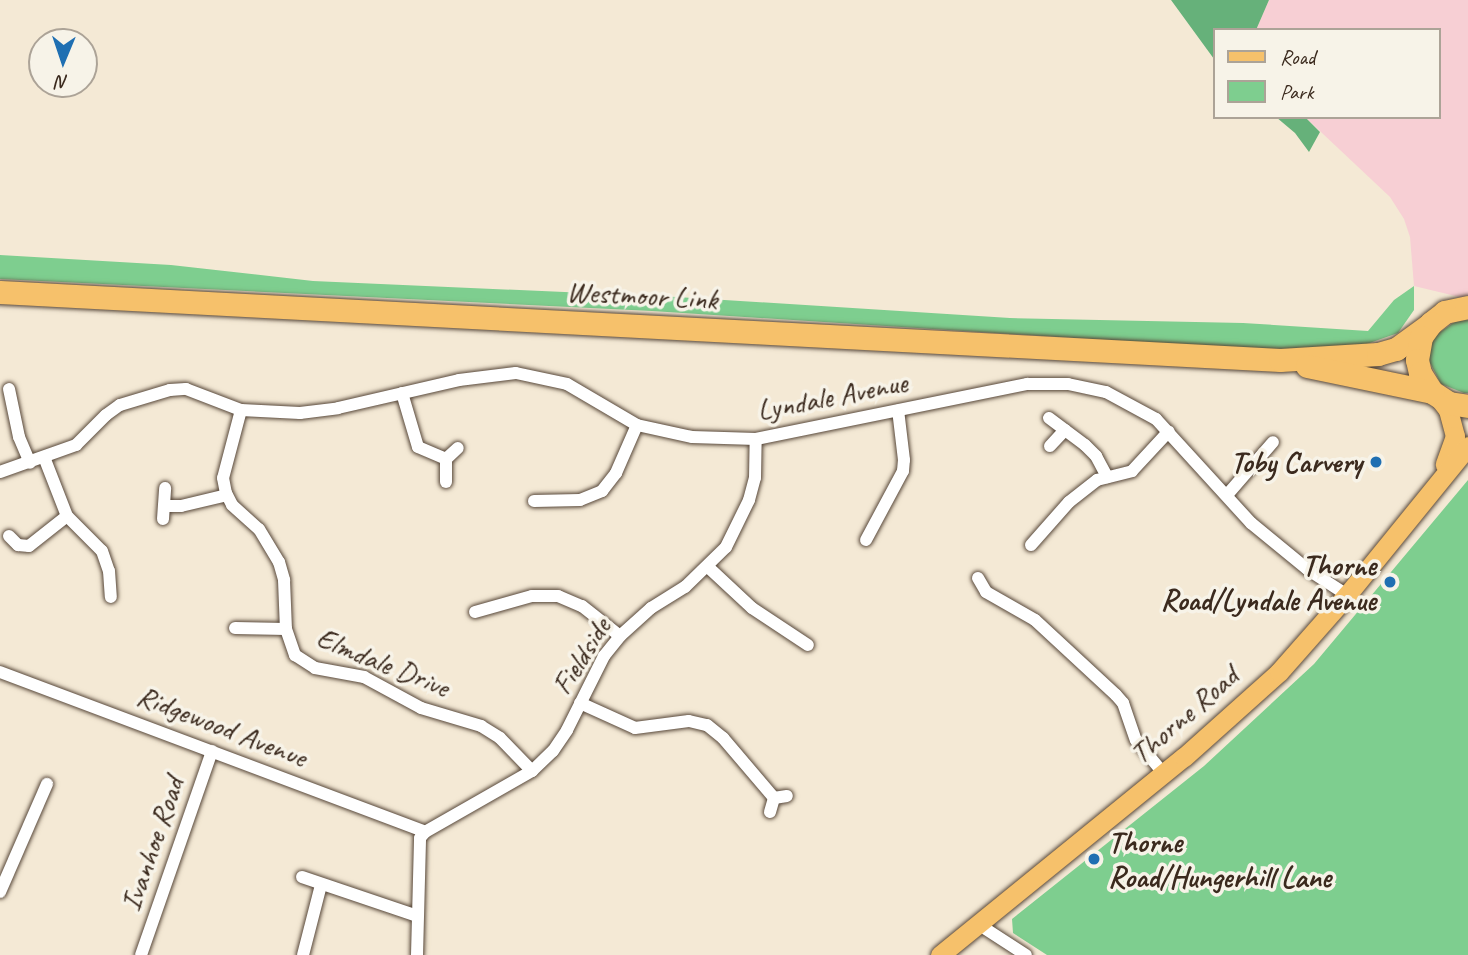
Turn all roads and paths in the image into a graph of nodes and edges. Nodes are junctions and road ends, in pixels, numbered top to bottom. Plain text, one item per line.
1 (0, 292) edge
2 (1468, 307) edge
3 (1428, 326) junction
4 (1280, 360) junction
5 (9, 389) dead end
6 (402, 393) junction
7 (1435, 394) junction
8 (1468, 406) edge
9 (241, 410) junction
10 (898, 410) junction
11 (1049, 418) dead end
12 (637, 425) junction
13 (1065, 430) junction
14 (1169, 431) junction
15 (756, 439) junction
16 (1273, 442) dead end
17 (1050, 446) dead end
18 (1468, 446) edge
19 (458, 448) dead end
20 (44, 457) junction
21 (446, 459) junction
22 (30, 463) junction
23 (0, 472) edge
24 (1107, 477) junction
25 (446, 482) dead end
26 (1434, 487) junction
27 (165, 488) dead end
28 (227, 495) junction
29 (1227, 495) junction
30 (534, 501) dead end
31 (164, 506) junction
32 (67, 516) junction
33 (163, 519) dead end
34 (9, 536) dead end
35 (866, 540) dead end
36 (1031, 545) dead end
37 (708, 566) junction
38 (978, 578) dead end
39 (1347, 595) junction
40 (111, 597) dead end
41 (475, 612) dead end
42 (235, 628) dead end
43 (286, 628) junction
44 (620, 636) junction
45 (808, 645) dead end
46 (0, 672) edge
47 (580, 703) junction
48 (212, 751) junction
49 (532, 771) junction
50 (1164, 774) junction
51 (47, 784) dead end
52 (770, 812) dead end
53 (425, 832) junction
54 (302, 877) dead end
55 (321, 885) junction
56 (0, 892) edge
57 (417, 916) junction
58 (978, 924) junction
59 (141, 955) edge
60 (303, 955) edge
61 (417, 955) edge
62 (940, 955) edge
63 (1026, 955) edge

1 - 4 highway, Westmoor Link
2 - 3 highway, Westmoor Link
3 - 4 highway, Westmoor Link
3 - 7 highway
4 - 7 highway, Westmoor Link
5 - 22 street
6 - 9 street, Lyndale Avenue
6 - 12 street, Lyndale Avenue
6 - 21 street
7 - 8 highway, Westmoor Link
7 - 26 main road
9 - 20 street, Lyndale Avenue
9 - 28 street
10 - 14 street, Lyndale Avenue
10 - 15 street, Lyndale Avenue
10 - 35 street
11 - 13 street
12 - 15 street, Lyndale Avenue
12 - 30 street
13 - 17 street
13 - 24 street
14 - 24 street
14 - 29 street, Lyndale Avenue
15 - 37 street, Fieldside
16 - 29 street
18 - 26 main road
19 - 21 street
20 - 22 street, Lyndale Avenue
20 - 32 street
21 - 25 street
22 - 23 street, Lyndale Avenue
24 - 36 street
26 - 39 main road, Thorne Road
27 - 31 street
28 - 31 street
28 - 43 street, Elmdale Drive
29 - 39 street, Lyndale Avenue
31 - 33 street
32 - 34 street
32 - 40 street
37 - 44 street, Fieldside
37 - 45 street
38 - 50 street
39 - 50 main road, Thorne Road
41 - 44 street
42 - 43 street
43 - 49 street, Elmdale Drive
44 - 47 street, Fieldside
46 - 48 street, Ridgewood Avenue
47 - 49 street, Fieldside
47 - 52 street
48 - 53 street, Ridgewood Avenue
48 - 59 street, Ivanhoe Road
49 - 53 street, Fieldside
50 - 58 main road, Thorne Road
51 - 56 street
53 - 57 street
54 - 55 street
55 - 57 street
55 - 60 street
57 - 61 street
58 - 62 main road, Thorne Road
58 - 63 street

